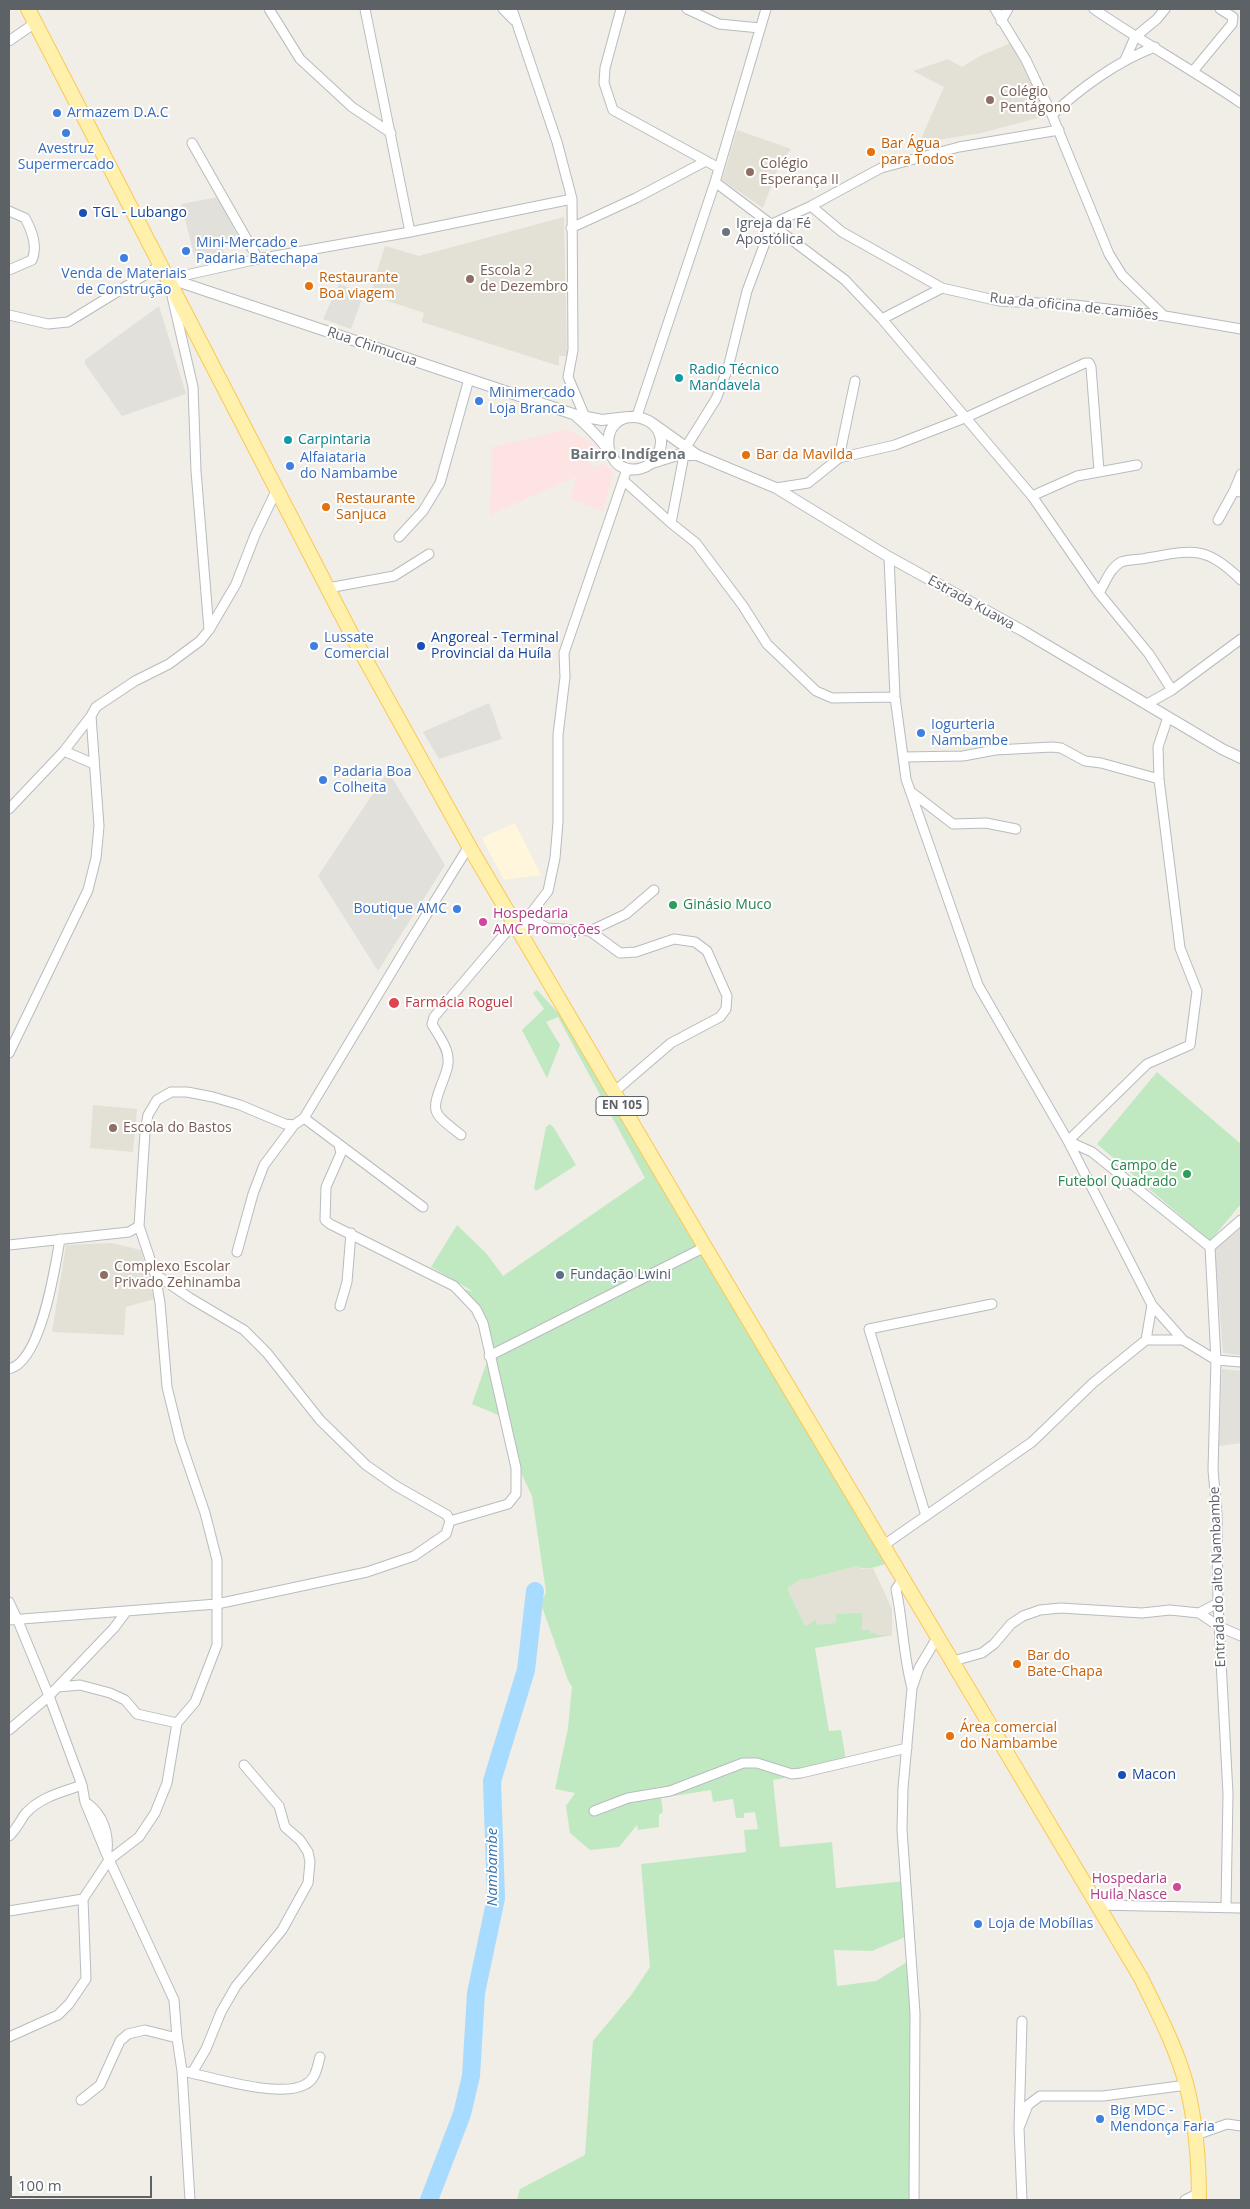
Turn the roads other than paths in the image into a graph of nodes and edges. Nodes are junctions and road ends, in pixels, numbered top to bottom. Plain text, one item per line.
1 (28, 9) edge
2 (269, 9) edge
3 (365, 9) edge
4 (502, 9) edge
5 (512, 9) edge
6 (622, 9) edge
7 (687, 9) edge
8 (766, 9) edge
9 (994, 9) edge
10 (1008, 9) edge
11 (1094, 9) edge
12 (1165, 9) edge
13 (1220, 9) edge
14 (275, 13) edge
15 (514, 20) junction
16 (1001, 21) junction
17 (35, 23) junction
18 (760, 28) junction
19 (1135, 37) junction
20 (9, 41) edge
21 (1155, 47) junction
22 (1125, 60) junction
23 (1194, 70) junction
24 (1241, 103) edge
25 (1052, 115) junction
26 (1059, 130) junction
27 (391, 133) junction
28 (192, 143) dead end
29 (706, 161) junction
30 (719, 168) junction
31 (715, 182) junction
32 (572, 199) junction
33 (812, 206) junction
34 (9, 211) edge
35 (772, 224) junction
36 (571, 228) junction
37 (410, 232) junction
38 (258, 259) junction
39 (161, 265) junction
40 (9, 270) edge
41 (168, 278) junction
42 (942, 288) junction
43 (9, 315) edge
44 (1164, 316) junction
45 (882, 320) junction
46 (1241, 321) edge
47 (1229, 326) junction
48 (1241, 329) edge
49 (469, 379) junction
50 (855, 381) dead end
51 (581, 416) junction
52 (632, 416) junction
53 (967, 417) junction
54 (652, 423) junction
55 (609, 451) junction
56 (685, 451) junction
57 (839, 458) junction
58 (652, 463) junction
59 (1137, 465) dead end
60 (628, 469) junction
61 (1099, 471) junction
62 (1241, 474) edge
63 (623, 480) junction
64 (776, 488) junction
65 (277, 489) junction
66 (1238, 491) edge
67 (1032, 496) junction
68 (1218, 520) dead end
69 (671, 523) junction
70 (399, 537) dead end
71 (429, 554) dead end
72 (889, 557) junction
73 (1241, 580) edge
74 (328, 588) junction
75 (1099, 593) junction
76 (209, 630) junction
77 (1241, 639) edge
78 (1172, 690) junction
79 (895, 697) junction
80 (1147, 704) junction
81 (91, 716) junction
82 (1168, 718) junction
83 (64, 751) junction
84 (904, 757) junction
85 (1241, 758) edge
86 (94, 764) junction
87 (1159, 779) junction
88 (910, 790) junction
89 (9, 809) edge
90 (1016, 829) dead end
91 (470, 846) junction
92 (654, 890) dead end
93 (528, 917) junction
94 (514, 923) junction
95 (590, 931) junction
96 (521, 936) junction
97 (9, 1053) edge
98 (614, 1092) junction
99 (304, 1118) junction
100 (294, 1125) junction
101 (461, 1135) dead end
102 (1068, 1141) junction
103 (339, 1145) junction
104 (423, 1207) dead end
105 (1241, 1220) edge
106 (140, 1226) junction
107 (351, 1233) junction
108 (60, 1239) junction
109 (9, 1246) edge
110 (1210, 1247) junction
111 (705, 1248) junction
112 (237, 1252) dead end
113 (155, 1274) junction
114 (992, 1304) dead end
115 (1152, 1304) junction
116 (340, 1306) dead end
117 (1146, 1340) junction
118 (1183, 1340) junction
119 (489, 1356) junction
120 (1216, 1360) junction
121 (1241, 1362) edge
122 (9, 1369) edge
123 (926, 1516) junction
124 (450, 1520) junction
125 (884, 1545) junction
126 (903, 1578) junction
127 (9, 1602) edge
128 (1218, 1603) junction
129 (217, 1604) junction
130 (126, 1612) junction
131 (1199, 1613) junction
132 (14, 1620) edge
133 (1220, 1627) junction
134 (938, 1636) junction
135 (1241, 1636) edge
136 (953, 1661) junction
137 (68, 1676) junction
138 (80, 1685) junction
139 (58, 1687) junction
140 (912, 1688) junction
141 (49, 1696) junction
142 (177, 1723) junction
143 (9, 1730) edge
144 (906, 1748) junction
145 (244, 1765) dead end
146 (82, 1785) junction
147 (594, 1811) dead end
148 (9, 1836) edge
149 (108, 1856) junction
150 (83, 1900) junction
151 (1097, 1904) junction
152 (1226, 1908) junction
153 (1241, 1908) edge
154 (9, 1911) edge
155 (1022, 2021) dead end
156 (9, 2038) edge
157 (177, 2038) junction
158 (320, 2057) dead end
159 (182, 2071) junction
160 (192, 2073) junction
161 (1187, 2085) junction
162 (81, 2100) dead end
163 (1241, 2126) edge
164 (1018, 2128) junction
165 (1196, 2135) junction
166 (1199, 2196) edge
167 (190, 2200) edge
168 (914, 2200) edge
169 (1022, 2200) edge
170 (1185, 2200) edge

1 - 17 main road, EN 105
2 - 14 street
3 - 27 street
4 - 15 street
5 - 15 street
6 - 29 street
7 - 18 street
8 - 18 street
9 - 16 street
10 - 16 street
11 - 19 street
12 - 19 street
13 - 23 street
14 - 27 street
15 - 32 street
16 - 25 street
17 - 20 street
17 - 39 main road, EN 105
18 - 30 street
19 - 21 street
19 - 22 street
21 - 22 street
21 - 23 street
22 - 25 street
23 - 24 street
25 - 26 street
26 - 33 street
26 - 44 street
27 - 37 street
28 - 38 street
29 - 30 street
29 - 36 street
30 - 31 street
31 - 35 street
31 - 52 street
32 - 36 street
32 - 37 street
33 - 35 street
33 - 42 street, Rua da oficina de camiões
34 - 40 street
35 - 45 street
35 - 56 street
36 - 51 street
37 - 38 street
38 - 41 street
39 - 41 main road, EN 105
39 - 43 street
41 - 49 street, Rua Chimucua
41 - 65 main road, EN 105
41 - 76 street
42 - 44 street, Rua da oficina de camiões
42 - 45 street
44 - 47 street, Rua da oficina de camiões
45 - 53 street
46 - 47 street
47 - 48 street, Rua da oficina de camiões
49 - 51 street, Rua Chimucua
49 - 70 street
50 - 57 street
51 - 52 street, Rua Chimucua
51 - 55 street, Rua Chimucua
52 - 54 street
52 - 55 street
53 - 57 street
53 - 61 street
53 - 67 street
54 - 56 street
54 - 58 street
55 - 60 street, Rua Chimucua
56 - 58 street
56 - 64 street, Estrada Kuawa
56 - 69 street
57 - 64 street
58 - 60 street
59 - 61 street
60 - 63 street
61 - 67 street
62 - 66 street
63 - 69 street
63 - 93 street
64 - 72 street, Estrada Kuawa
65 - 74 main road, EN 105
65 - 76 street
66 - 68 street
67 - 75 street
69 - 79 street
71 - 74 street
72 - 79 street
72 - 80 street, Estrada Kuawa
73 - 75 street
74 - 91 main road, EN 105
75 - 78 street
76 - 81 street
77 - 78 street
78 - 80 street
79 - 84 street
80 - 82 street, Estrada Kuawa
81 - 83 street
81 - 86 street
82 - 85 street, Estrada Kuawa
82 - 87 street
83 - 86 street
83 - 89 street
84 - 87 street
84 - 88 street
86 - 97 street
87 - 102 street
88 - 90 street
88 - 102 street
91 - 94 main road, EN 105
91 - 99 street
92 - 95 street
93 - 95 street
93 - 96 street
94 - 96 main road, EN 105
94 - 101 street
95 - 98 street
96 - 98 main road, EN 105
98 - 111 main road, EN 105
99 - 100 street
99 - 103 street
100 - 106 street
100 - 112 street
102 - 110 street
102 - 115 street
103 - 104 street
103 - 107 street
105 - 110 street
106 - 108 street
106 - 113 street
107 - 116 street
107 - 119 street
108 - 109 street
108 - 122 street
110 - 120 street, Entrada do alto Nambambe
111 - 119 street
111 - 125 main road, EN 105
113 - 124 street
113 - 129 street
114 - 123 street
115 - 117 street
115 - 118 street
117 - 118 street
117 - 123 street
118 - 120 street
119 - 124 street
120 - 121 street
120 - 128 street, Entrada do alto Nambambe
123 - 125 street
124 - 129 street
125 - 126 main road, EN 105
126 - 134 main road, EN 105
126 - 140 street
127 - 132 street
128 - 131 street
128 - 133 street, Entrada do alto Nambambe
129 - 130 street
129 - 142 street
130 - 132 street
130 - 137 street
131 - 133 street
131 - 136 street
132 - 141 street
133 - 135 street
133 - 152 street, Entrada do alto Nambambe
134 - 136 main road, EN 105
134 - 140 street
136 - 151 main road, EN 105
137 - 138 street
137 - 139 street
138 - 139 street
138 - 142 street
139 - 141 street
140 - 144 street
141 - 143 street
141 - 146 street
142 - 149 street
144 - 147 street
144 - 168 street
145 - 160 street
146 - 148 street
146 - 149 street
149 - 150 street
149 - 157 street
150 - 154 street
150 - 156 street
151 - 152 street
151 - 161 main road, EN 105
152 - 153 street
155 - 164 street
157 - 159 street
157 - 162 street
158 - 160 street
159 - 160 street
159 - 167 street
161 - 164 street
161 - 165 main road, EN 105
163 - 165 street
164 - 169 street
165 - 166 main road, EN 105
166 - 170 street

